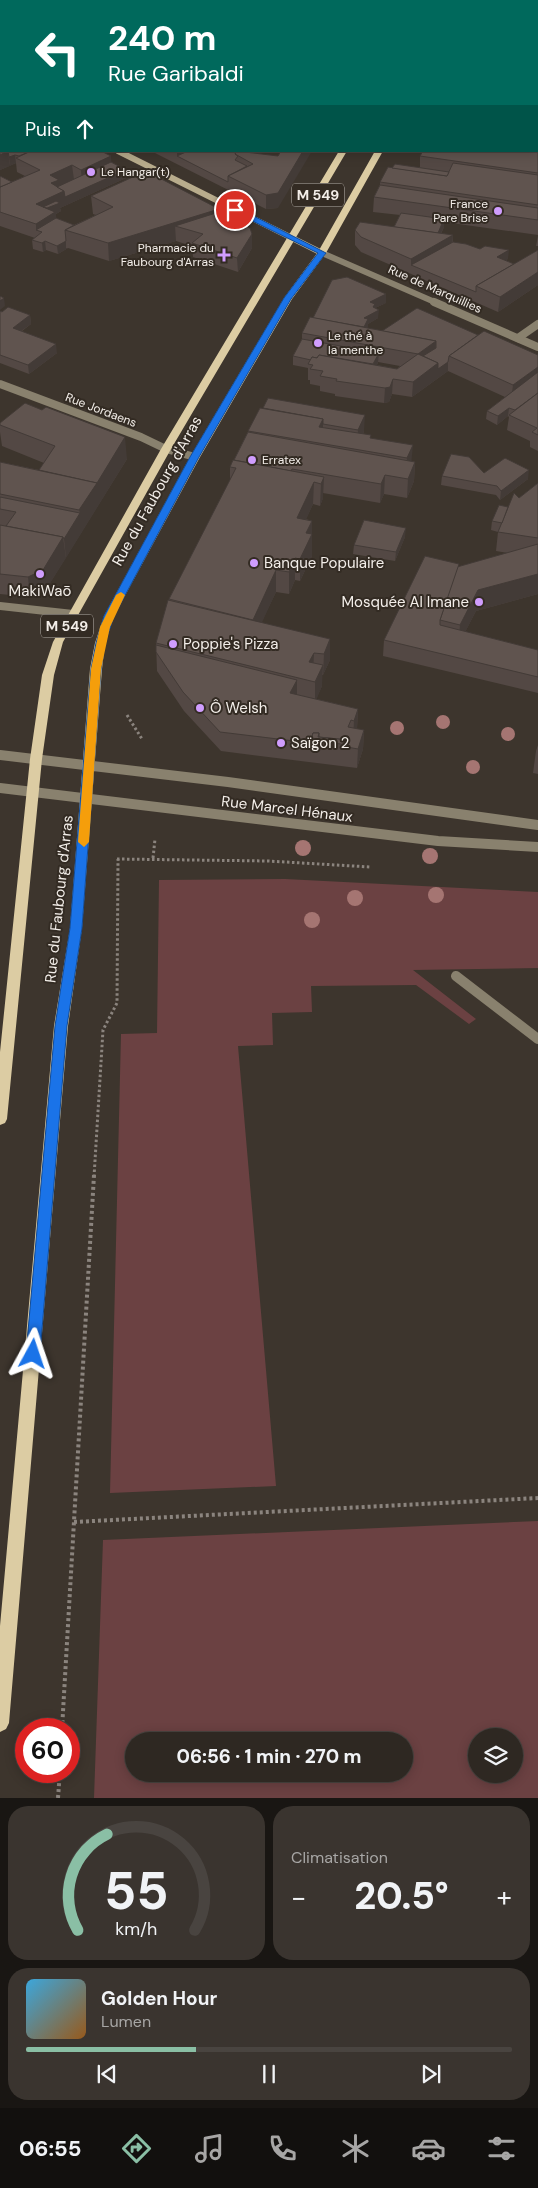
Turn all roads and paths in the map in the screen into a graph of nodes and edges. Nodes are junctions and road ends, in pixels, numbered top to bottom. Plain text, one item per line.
1 (120, 152) edge
2 (342, 152) edge
3 (378, 152) edge
4 (293, 238) junction
5 (318, 251) junction
6 (538, 324) edge
7 (518, 338) junction
8 (538, 347) edge
9 (0, 384) edge
10 (166, 449) junction
11 (195, 457) junction
12 (0, 606) edge
13 (73, 614) junction
14 (127, 718) dead end
15 (146, 746) dead end
16 (0, 755) edge
17 (36, 759) junction
18 (89, 765) junction
19 (0, 788) edge
20 (32, 793) junction
21 (87, 800) junction
22 (538, 825) edge
23 (538, 847) edge
24 (374, 868) dead end
25 (456, 976) dead end
26 (538, 1039) edge
27 (0, 1119) edge
28 (538, 1498) edge
29 (74, 1522) junction
30 (63, 1718) edge
31 (0, 1723) edge
32 (59, 1783) edge
33 (58, 1798) edge

1 - 4 street
2 - 4 main road, M 549
3 - 5 main road, Rue du Faubourg d'Arras / M 549
4 - 5 street
4 - 10 main road, Rue du Faubourg d'Arras / M 549
5 - 7 street, Rue de Marquillies
5 - 11 main road, Rue du Faubourg d'Arras / M 549
6 - 7 street
7 - 8 street, Rue de Marquillies
9 - 10 street, Rue Jordaens
10 - 11 street, Rue Jordaens
10 - 13 main road, Rue du Faubourg d'Arras / M 549
11 - 18 main road, Rue du Faubourg d'Arras / M 549
12 - 13 street
13 - 17 main road, Rue du Faubourg d'Arras / M 549
14 - 15 path
16 - 17 street, Rue Marcel Hénaux
17 - 18 street, Rue Marcel Hénaux
17 - 20 main road, Rue du Faubourg d'Arras / M 549
18 - 21 main road, Rue du Faubourg d'Arras / M 549
18 - 22 street, Rue Marcel Hénaux
19 - 20 street, Rue Marcel Hénaux
20 - 21 street, Rue Marcel Hénaux
20 - 27 main road, Rue du Faubourg d'Arras / M 549
21 - 23 street, Rue Marcel Hénaux
21 - 31 main road, Rue du Faubourg d'Arras / M 549
24 - 29 path
25 - 26 street
28 - 29 path
29 - 30 path
32 - 33 path

